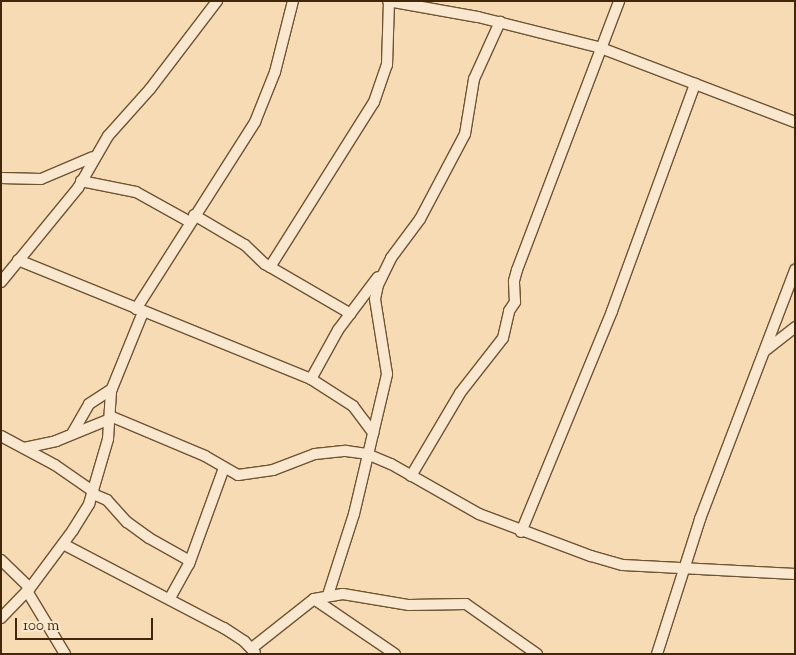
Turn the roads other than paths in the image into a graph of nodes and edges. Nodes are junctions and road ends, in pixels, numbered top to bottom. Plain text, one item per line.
1 (218, 1) edge
2 (293, 1) edge
3 (389, 1) edge
4 (619, 1) edge
5 (500, 22) junction
6 (601, 48) junction
7 (695, 84) junction
8 (795, 122) edge
9 (93, 157) junction
10 (1, 178) edge
11 (81, 181) junction
12 (192, 218) junction
13 (392, 258) junction
14 (18, 260) junction
15 (270, 267) junction
16 (795, 270) edge
17 (1, 282) edge
18 (139, 310) junction
19 (351, 314) junction
20 (795, 327) edge
21 (765, 351) junction
22 (311, 380) junction
23 (112, 389) junction
24 (110, 417) junction
25 (73, 432) junction
26 (373, 433) junction
27 (1, 436) edge
28 (24, 448) junction
29 (367, 454) junction
30 (224, 468) junction
31 (411, 476) junction
32 (93, 493) junction
33 (521, 532) junction
34 (63, 544) junction
35 (1, 560) edge
36 (190, 561) junction
37 (683, 569) junction
38 (795, 574) edge
39 (29, 590) junction
40 (328, 596) junction
41 (170, 598) junction
42 (314, 599) junction
43 (1, 618) edge
44 (254, 651) edge
45 (533, 653) edge
46 (64, 654) edge
47 (396, 654) edge
48 (656, 654) edge

1 - 9 street
2 - 12 street
3 - 5 street
3 - 15 street
4 - 6 street
5 - 6 street
5 - 13 street
6 - 7 street
6 - 31 street
7 - 8 street
7 - 33 street
9 - 10 street
9 - 11 street
11 - 12 street
11 - 14 street
12 - 15 street
12 - 18 street
13 - 19 street
13 - 26 street
14 - 17 street
14 - 18 street
15 - 19 street
16 - 21 street
18 - 22 street
18 - 23 street
19 - 22 street
20 - 21 street
21 - 37 street
22 - 26 street
23 - 24 street
23 - 25 street
24 - 25 street
24 - 30 street
24 - 32 street
25 - 28 street
26 - 29 street
27 - 28 street
28 - 32 street
29 - 30 street
29 - 31 street
29 - 40 street
30 - 36 street
31 - 33 street
32 - 34 street
32 - 36 street
33 - 37 street
34 - 39 street
34 - 41 street
35 - 39 street
36 - 41 street
37 - 38 street
37 - 48 street
39 - 43 street
39 - 46 street
40 - 42 street
40 - 45 street
41 - 44 street
42 - 44 street
42 - 47 street

